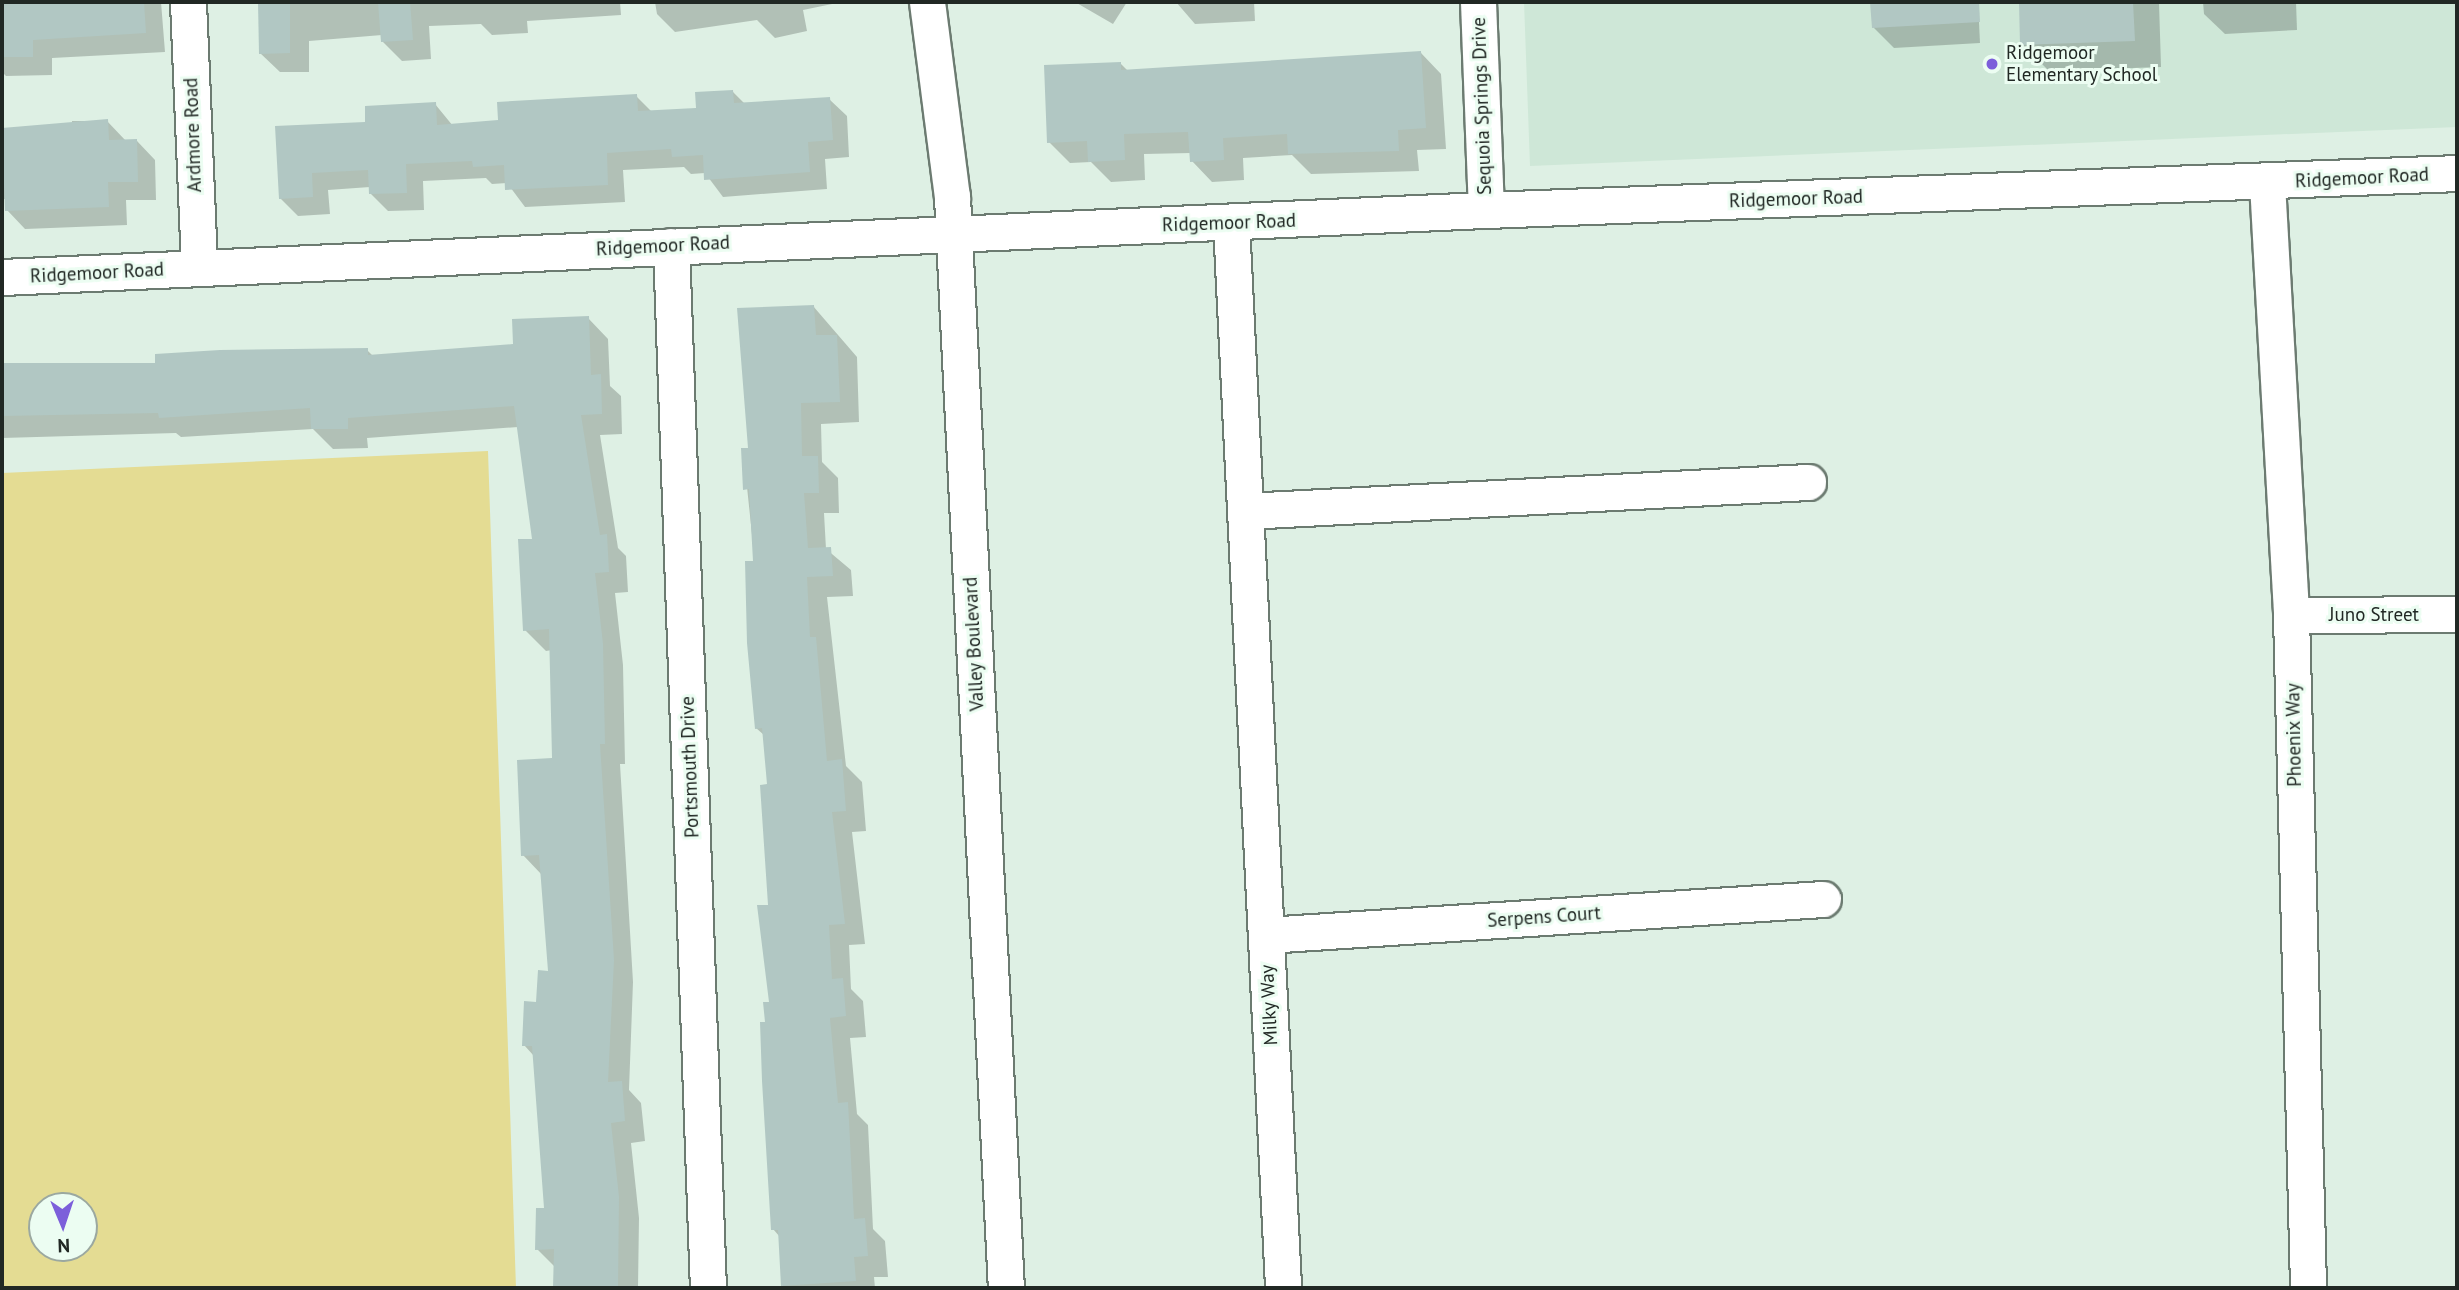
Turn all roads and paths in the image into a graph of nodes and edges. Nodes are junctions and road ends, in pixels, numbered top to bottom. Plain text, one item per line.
1 (188, 2) edge
2 (927, 2) edge
3 (1478, 2) edge
4 (2457, 173) edge
5 (2267, 183) junction
6 (1486, 210) junction
7 (1231, 223) junction
8 (953, 233) junction
9 (671, 246) junction
10 (199, 268) junction
11 (2, 277) edge
12 (1808, 482) dead end
13 (1245, 511) junction
14 (2457, 614) edge
15 (2291, 615) junction
16 (1822, 898) dead end
17 (1266, 936) junction
18 (708, 1288) edge
19 (1006, 1288) edge
20 (1283, 1288) edge
21 (2308, 1288) edge

1 - 10 street, Ardmore Road
2 - 8 street, Valley Boulevard
3 - 6 street, Sequoia Springs Drive
4 - 5 street, Ridgemoor Road
5 - 6 street, Ridgemoor Road
5 - 15 street, Phoenix Way
6 - 7 street, Ridgemoor Road
7 - 8 street, Ridgemoor Road
7 - 13 street, Milky Way
8 - 9 street, Ridgemoor Road
8 - 19 street, Valley Boulevard
9 - 10 street, Ridgemoor Road
9 - 18 street, Portsmouth Drive
10 - 11 street, Ridgemoor Road
12 - 13 street
13 - 17 street, Milky Way
14 - 15 street, Juno Street
15 - 21 street, Phoenix Way
16 - 17 street, Serpens Court
17 - 20 street, Milky Way

